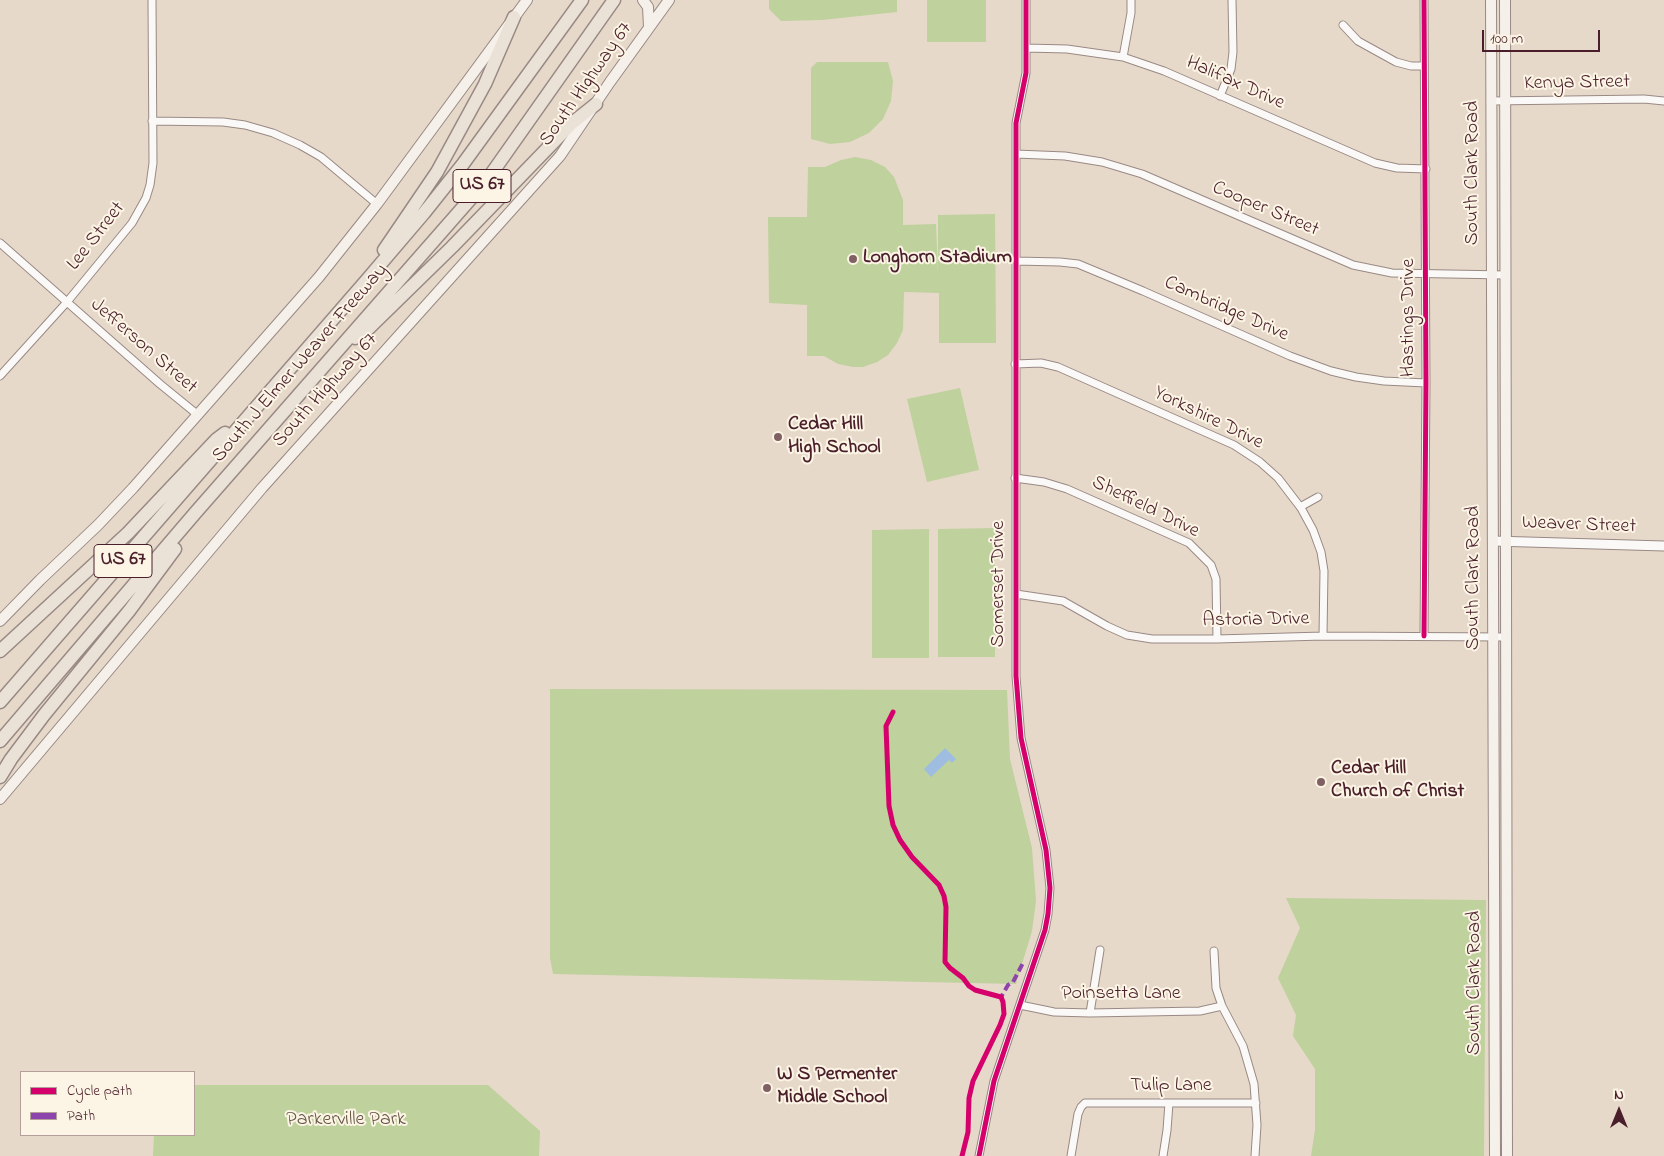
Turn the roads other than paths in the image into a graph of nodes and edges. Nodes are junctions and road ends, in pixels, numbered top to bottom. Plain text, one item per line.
1 (152, 0) edge
2 (528, 0) edge
3 (582, 0) edge
4 (643, 0) edge
5 (669, 0) edge
6 (1026, 0) edge
7 (1131, 0) edge
8 (1232, 0) edge
9 (1424, 0) edge
10 (1491, 0) edge
11 (1505, 0) edge
12 (611, 5) edge
13 (514, 17) junction
14 (1343, 25) dead end
15 (649, 28) junction
16 (1026, 48) junction
17 (1123, 58) junction
18 (1424, 66) junction
19 (1220, 96) junction
20 (1491, 101) junction
21 (1664, 101) edge
22 (1506, 102) junction
23 (596, 104) junction
24 (152, 121) junction
25 (1016, 154) junction
26 (1426, 169) junction
27 (377, 204) junction
28 (0, 243) edge
29 (1016, 261) junction
30 (1424, 275) junction
31 (1492, 275) junction
32 (1506, 275) junction
33 (366, 282) junction
34 (67, 302) junction
35 (339, 349) junction
36 (1015, 364) junction
37 (0, 376) edge
38 (1426, 383) junction
39 (198, 415) junction
40 (246, 419) junction
41 (1015, 478) junction
42 (1318, 497) dead end
43 (1300, 507) junction
44 (196, 512) junction
45 (1493, 541) junction
46 (1506, 542) junction
47 (1664, 546) edge
48 (1016, 594) junction
49 (0, 621) edge
50 (1323, 636) junction
51 (1424, 636) junction
52 (1492, 637) junction
53 (1506, 637) junction
54 (1217, 640) junction
55 (0, 651) edge
56 (0, 702) edge
57 (1492, 722) junction
58 (1506, 722) junction
59 (0, 741) edge
60 (0, 777) edge
61 (0, 799) edge
62 (1492, 823) junction
63 (1506, 823) junction
64 (1100, 950) dead end
65 (1214, 951) dead end
66 (1020, 1005) junction
67 (1222, 1006) junction
68 (1090, 1013) junction
69 (1168, 1103) junction
70 (1256, 1103) junction
71 (979, 1156) edge
72 (1071, 1156) edge
73 (1163, 1156) edge
74 (1254, 1156) edge
75 (1495, 1156) edge
76 (1507, 1156) edge

1 - 24 street, Lee Street
2 - 13 main road
3 - 33 highway, South J Elmer Weaver Freeway / US 67
4 - 15 main road
5 - 15 main road, South Highway 67
6 - 16 street, Somerset Drive
7 - 17 street
8 - 19 street
9 - 18 street, Hastings Drive
10 - 20 main road, South Clark Road
11 - 22 main road, South Clark Road
12 - 35 highway, South J Elmer Weaver Freeway / US 67
13 - 27 main road
13 - 33 highway
14 - 18 street
15 - 23 main road, South Highway 67
16 - 17 street, Halifax Drive
16 - 25 street, Somerset Drive
17 - 19 street, Halifax Drive
18 - 26 street, Hastings Drive
19 - 26 street, Halifax Drive
20 - 22 street, Kenya Street
20 - 31 main road, South Clark Road
21 - 22 street, Kenya Street
22 - 32 main road, South Clark Road
23 - 35 highway
23 - 61 main road, South Highway 67
24 - 27 street
24 - 34 street, Lee Street
25 - 29 street, Somerset Drive
25 - 30 street, Cooper Street
26 - 30 street, Hastings Drive
27 - 39 main road
28 - 34 street, Jefferson Street
29 - 36 street, Somerset Drive
29 - 38 street, Cambridge Drive
30 - 31 street, Cooper Street
30 - 38 street, Hastings Drive
31 - 32 street, Cooper Street
31 - 45 main road, South Clark Road
32 - 46 main road, South Clark Road
33 - 40 highway, South J Elmer Weaver Freeway / US 67
34 - 37 street, Lee Street
34 - 39 street, Jefferson Street
35 - 44 highway, South J Elmer Weaver Freeway / US 67
36 - 41 street, Somerset Drive
36 - 43 street, Yorkshire Drive
38 - 51 street, Hastings Drive
39 - 49 main road
40 - 55 highway
40 - 56 highway, South J Elmer Weaver Freeway / US 67
41 - 48 street, Somerset Drive
41 - 54 street, Sheffield Drive
42 - 43 street
43 - 50 street, Yorkshire Drive
44 - 59 highway, South J Elmer Weaver Freeway / US 67
44 - 60 highway
45 - 46 street, Weaver Street
45 - 52 main road, South Clark Road
46 - 47 street, Weaver Street
46 - 53 main road, South Clark Road
48 - 54 street, Astoria Drive
48 - 66 street, Somerset Drive
50 - 51 street, Astoria Drive
50 - 54 street, Astoria Drive
51 - 52 street, Astoria Drive
52 - 53 street, Astoria Drive
52 - 57 main road, South Clark Road
53 - 58 main road, South Clark Road
57 - 58 main road
57 - 62 main road, South Clark Road
58 - 63 main road, South Clark Road
62 - 63 main road
62 - 75 main road, South Clark Road
63 - 76 main road, South Clark Road
64 - 68 street
65 - 67 street
66 - 68 street, Poinsetta Lane
66 - 71 street, Somerset Drive
67 - 68 street, Poinsetta Lane
67 - 70 street
69 - 70 street, Tulip Lane
69 - 72 street, Tulip Lane
69 - 73 street
70 - 74 street

